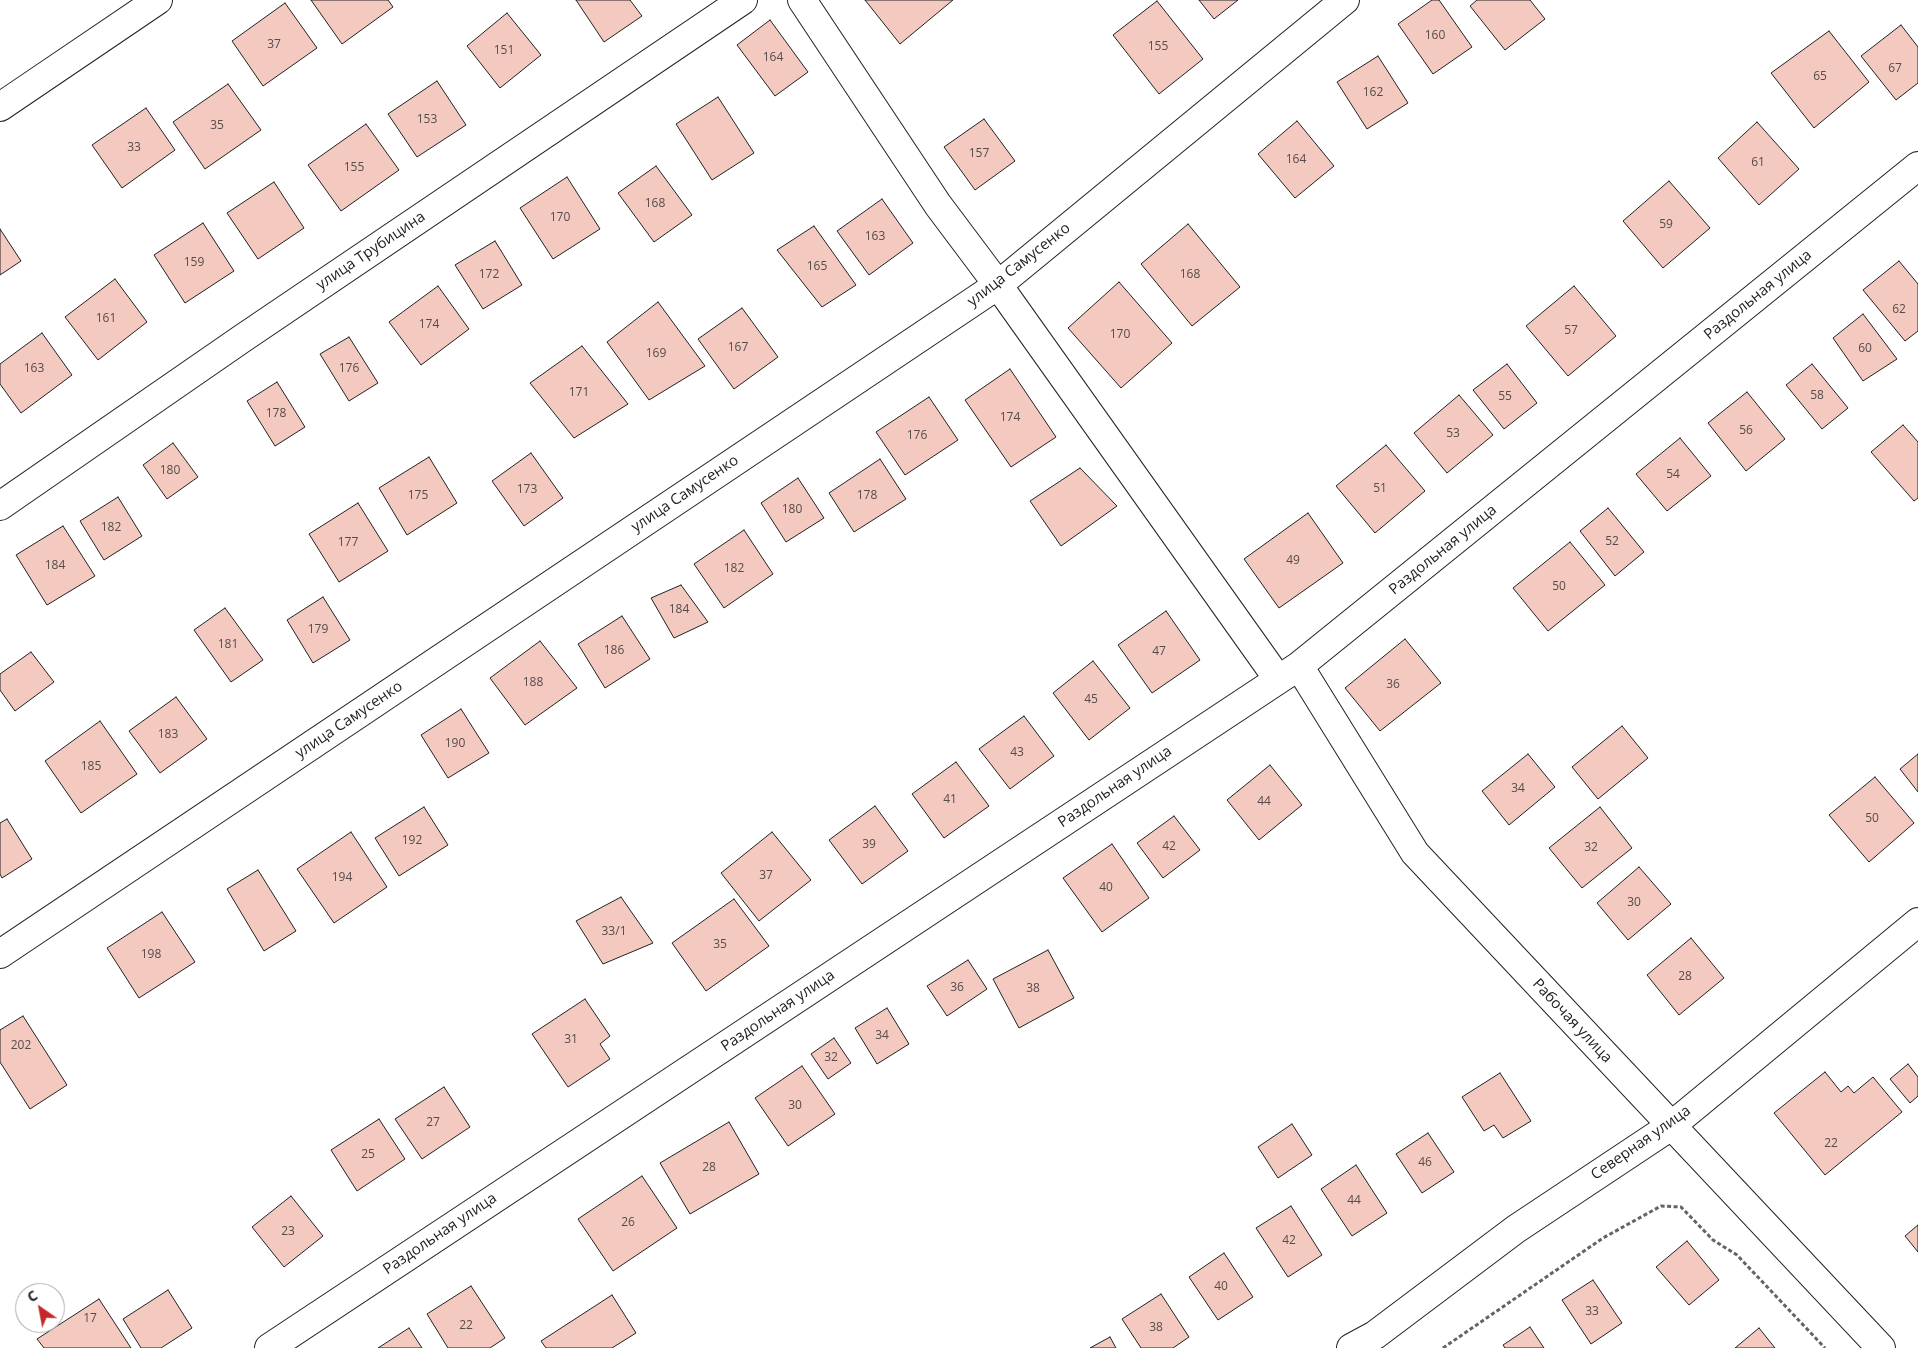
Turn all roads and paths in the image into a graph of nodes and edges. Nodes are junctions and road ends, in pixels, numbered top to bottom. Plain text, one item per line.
1 (158, 0) edge
2 (743, 0) edge
3 (802, 0) edge
4 (1345, 0) edge
5 (0, 107) edge
6 (1918, 166) edge
7 (998, 285) junction
8 (0, 506) edge
9 (1289, 673) junction
10 (1918, 922) edge
11 (0, 954) edge
12 (1671, 1126) junction
13 (269, 1348) edge
14 (1351, 1348) edge
15 (1443, 1348) edge
16 (1825, 1348) edge
17 (1881, 1348) edge

1 - 5 street
2 - 8 street, улица Трубицина
3 - 7 street, Рабочая улица
4 - 7 street, улица Самусенко
6 - 9 street, Раздольная улица
7 - 9 street, Рабочая улица
7 - 11 street, улица Самусенко
9 - 12 street, Рабочая улица
9 - 13 street, Раздольная улица
10 - 12 street, Северная улица
12 - 14 street, Северная улица
12 - 17 street, Рабочая улица
15 - 16 path

